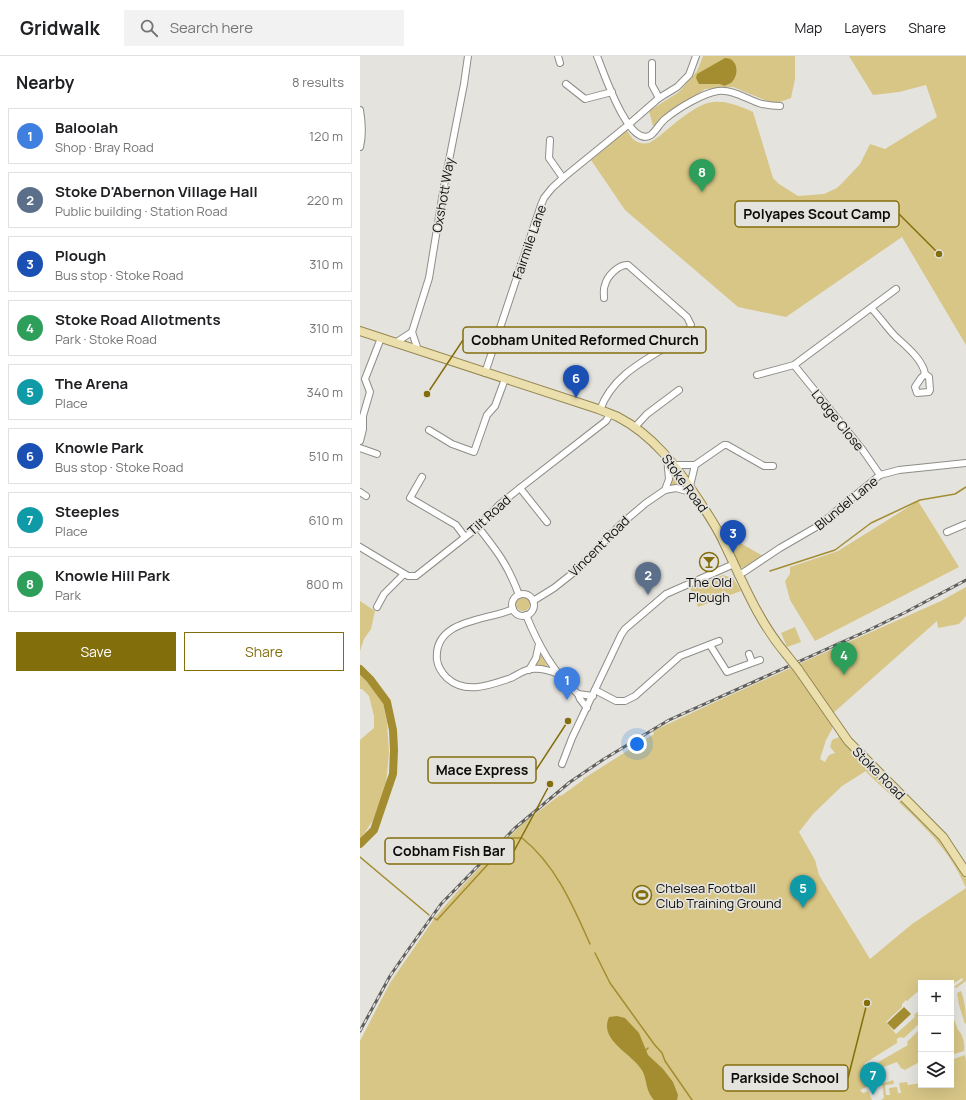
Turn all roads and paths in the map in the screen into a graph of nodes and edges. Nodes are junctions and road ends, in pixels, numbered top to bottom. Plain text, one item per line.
1 (468, 56) edge
2 (597, 56) edge
3 (696, 56) edge
4 (652, 62) dead end
5 (566, 84) dead end
6 (612, 92) junction
7 (659, 98) junction
8 (780, 106) dead end
9 (360, 110) edge
10 (628, 125) junction
11 (550, 140) dead end
12 (360, 147) edge
13 (563, 178) junction
14 (896, 288) dead end
15 (604, 298) dead end
16 (871, 308) junction
17 (360, 331) edge
18 (412, 332) junction
19 (381, 338) junction
20 (395, 343) junction
21 (418, 350) junction
22 (794, 365) junction
23 (485, 373) junction
24 (925, 374) dead end
25 (757, 375) dead end
26 (505, 379) junction
27 (678, 393) dead end
28 (600, 410) junction
29 (610, 414) junction
30 (634, 427) junction
31 (429, 430) dead end
32 (360, 441) edge
33 (360, 448) edge
34 (474, 452) junction
35 (377, 454) dead end
36 (667, 456) junction
37 (472, 459) dead end
38 (966, 463) edge
39 (674, 465) junction
40 (695, 465) junction
41 (773, 466) dead end
42 (880, 475) junction
43 (422, 477) dead end
44 (520, 488) junction
45 (664, 490) junction
46 (692, 490) junction
47 (360, 492) edge
48 (366, 496) dead end
49 (547, 522) dead end
50 (966, 524) edge
51 (478, 527) junction
52 (947, 532) dead end
53 (465, 536) junction
54 (360, 547) edge
55 (734, 564) junction
56 (404, 574) junction
57 (738, 575) junction
58 (519, 595) junction
59 (533, 601) junction
60 (377, 607) dead end
61 (513, 609) junction
62 (526, 615) junction
63 (719, 641) dead end
64 (539, 644) junction
65 (710, 646) junction
66 (749, 654) dead end
67 (760, 660) dead end
68 (752, 662) junction
69 (529, 670) junction
70 (558, 674) junction
71 (594, 693) junction
72 (578, 694) junction
73 (587, 708) junction
74 (562, 764) dead end
75 (966, 872) edge

1 - 18 street, Oxshott Way
2 - 6 street
3 - 7 street, Fairmile Lane
4 - 7 street
5 - 6 street
6 - 10 street
7 - 10 street, Fairmile Lane
8 - 10 street
9 - 12 street
10 - 13 street, Fairmile Lane
11 - 13 street
13 - 23 street, Fairmile Lane
14 - 16 street
15 - 28 street
16 - 22 street
16 - 24 street
17 - 19 main road, Stoke Road
18 - 20 street
18 - 21 street
19 - 20 main road, Stoke Road
19 - 32 street
20 - 21 main road, Stoke Road
21 - 23 main road, Stoke Road
22 - 25 street
22 - 42 street, Lodge Close
23 - 26 main road, Stoke Road
26 - 28 main road, Stoke Road
26 - 34 street
27 - 30 street
28 - 29 main road, Stoke Road
29 - 30 main road, Stoke Road
29 - 44 street, Tilt Road
30 - 36 main road, Stoke Road
31 - 34 street
33 - 35 street
34 - 37 street
36 - 39 main road, Stoke Road
36 - 45 street
38 - 42 street, Blundel Lane
39 - 40 street
39 - 46 main road, Stoke Road
40 - 41 street
40 - 46 street
42 - 57 street, Blundel Lane
43 - 53 street
44 - 49 street
44 - 51 street, Tilt Road
45 - 46 street
45 - 59 street, Vincent Road
46 - 55 main road, Stoke Road
47 - 48 street
50 - 52 street
51 - 53 street, Tilt Road
51 - 58 street
53 - 56 street, Tilt Road
54 - 56 street
55 - 57 main road, Stoke Road
55 - 71 street
56 - 60 street
57 - 75 main road, Stoke Road, bridge
58 - 59 street
58 - 61 street
59 - 62 street
61 - 62 street
61 - 69 street
62 - 64 street
63 - 65 street
64 - 69 street
64 - 70 street
65 - 68 street
65 - 71 street
66 - 68 street
67 - 68 street
69 - 70 street
70 - 72 street
71 - 72 street
71 - 73 street
72 - 73 street
73 - 74 street

